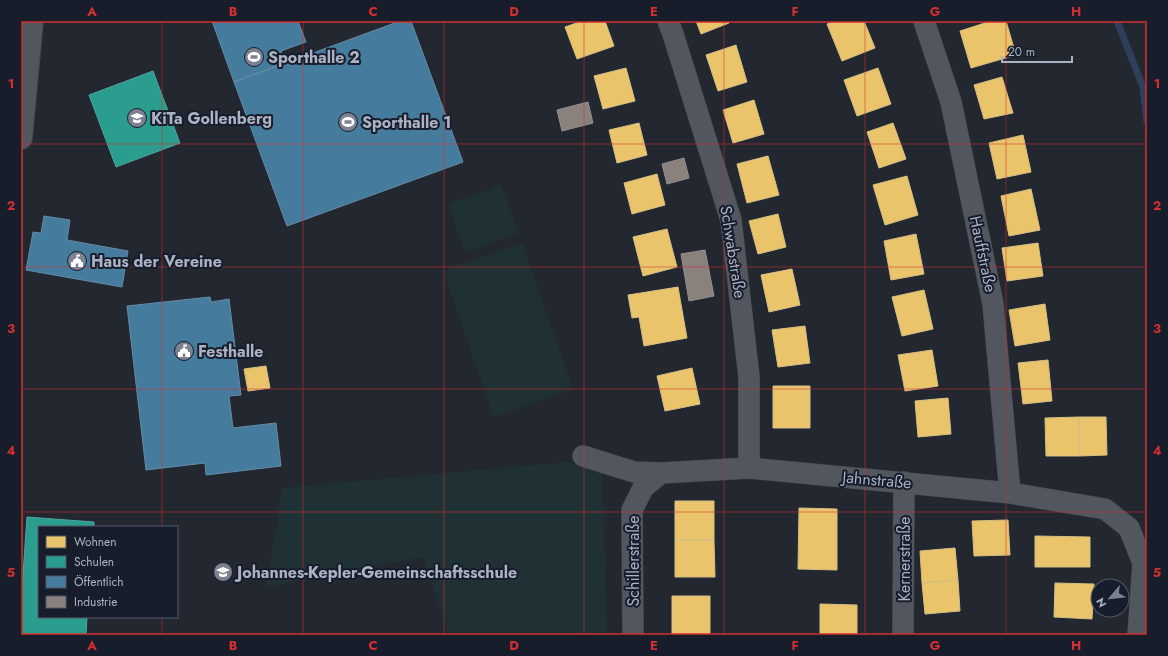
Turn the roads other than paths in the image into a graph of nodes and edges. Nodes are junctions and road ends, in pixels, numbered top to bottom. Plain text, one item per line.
1 (32, 21) edge
2 (668, 21) edge
3 (924, 21) edge
4 (21, 138) edge
5 (583, 456) dead end
6 (748, 468) junction
7 (661, 473) junction
8 (904, 482) junction
9 (1010, 493) junction
10 (633, 635) edge
11 (904, 635) edge
12 (1138, 635) edge

1 - 4 street
2 - 6 street, Schwabstraße
3 - 9 street, Hauffstraße
5 - 7 street, Jahnstraße
6 - 7 street, Jahnstraße
6 - 8 street, Jahnstraße
7 - 10 street, Schillerstraße
8 - 9 street, Jahnstraße
8 - 11 street, Kernerstraße
9 - 12 street, Jahnstraße

